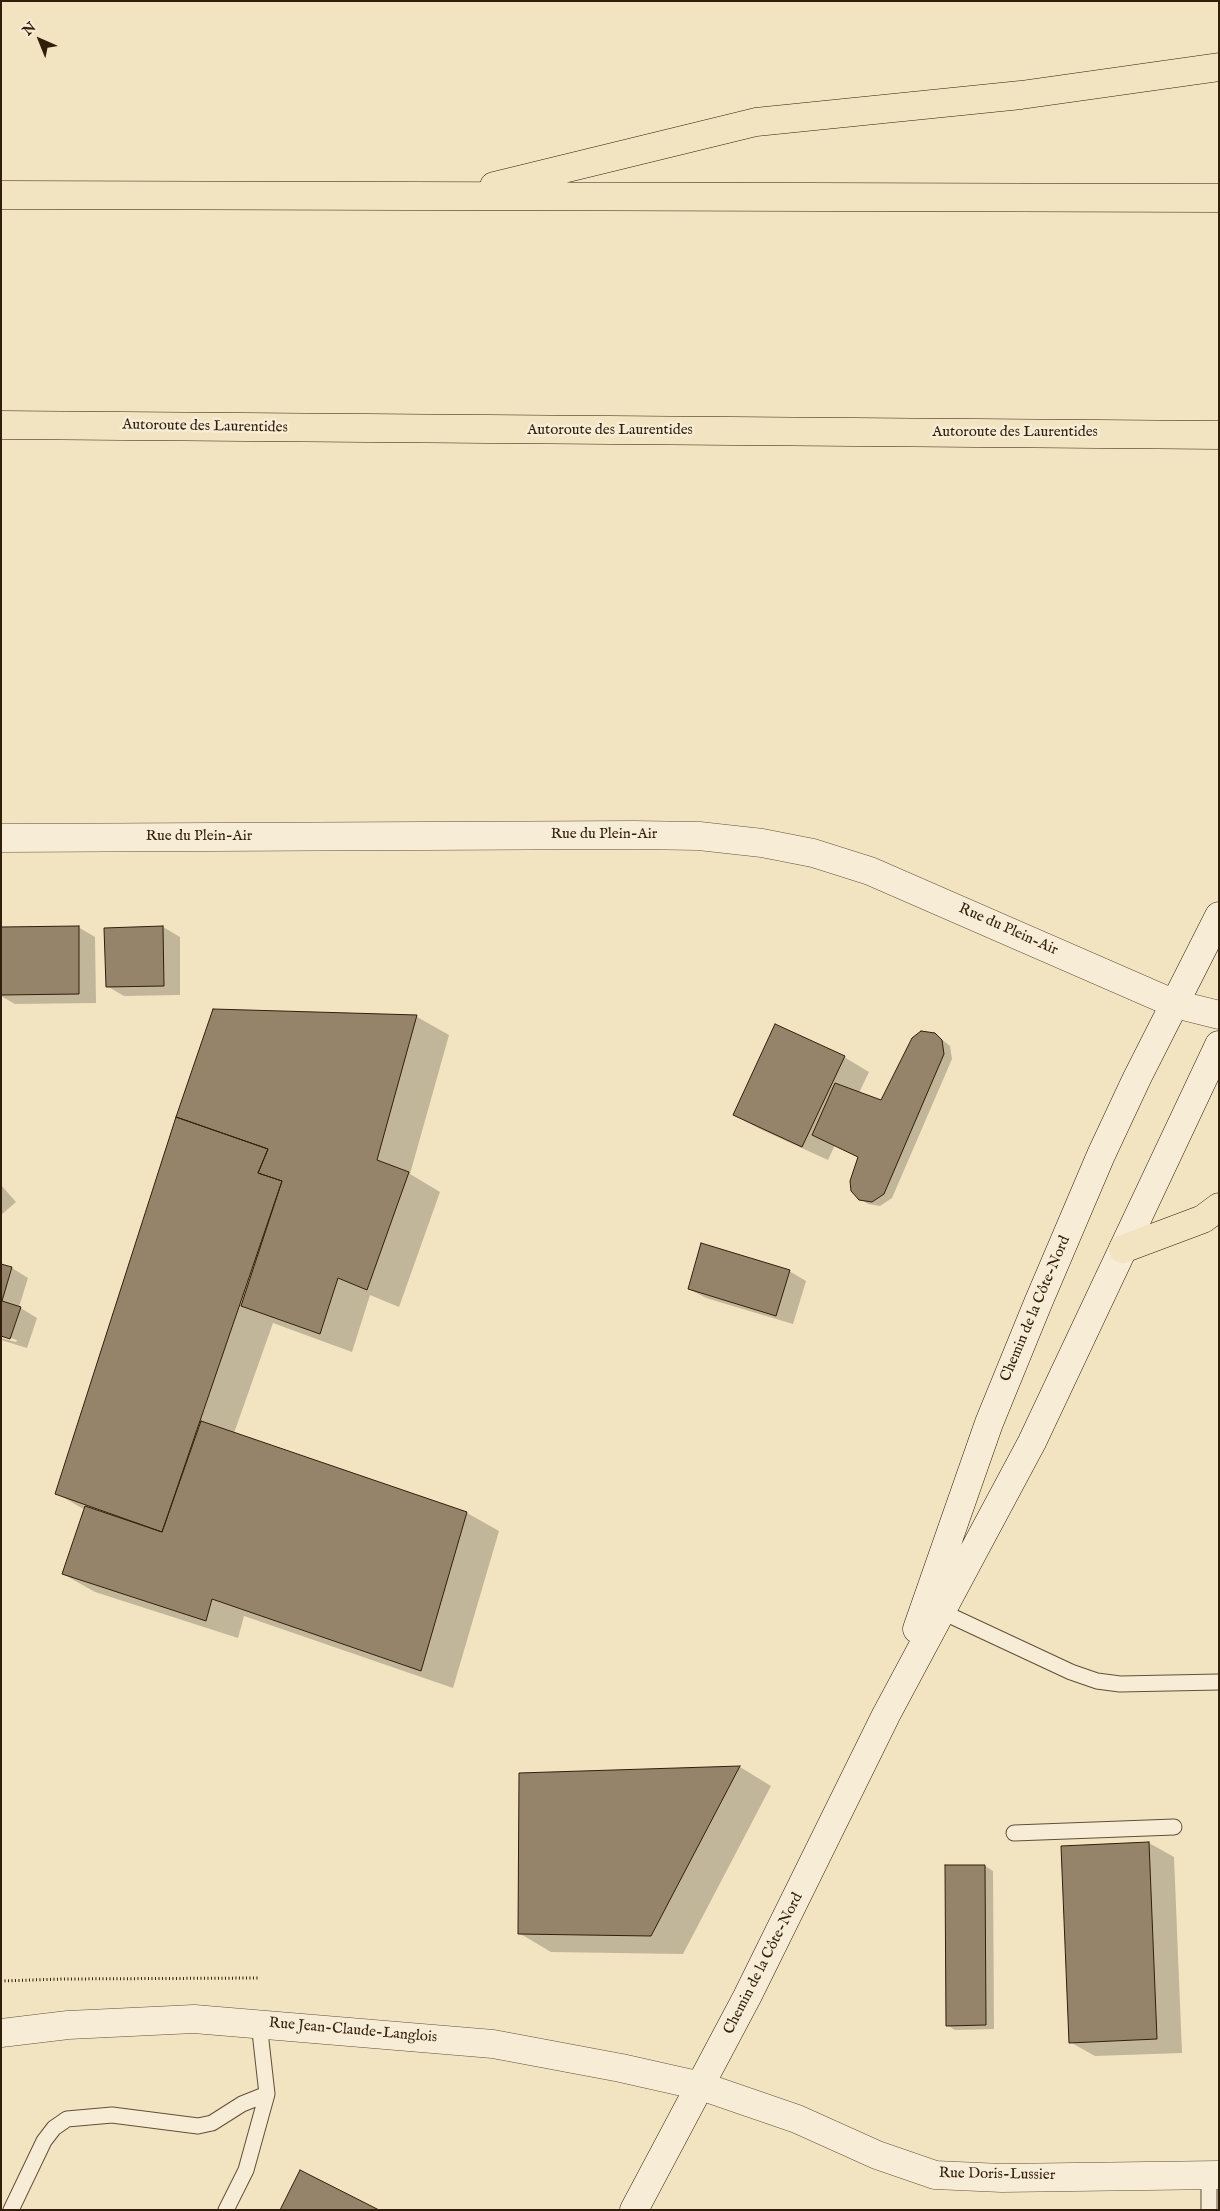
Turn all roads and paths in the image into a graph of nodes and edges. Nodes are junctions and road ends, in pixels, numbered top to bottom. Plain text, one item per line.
1 (1219, 67) edge
2 (1, 195) edge
3 (454, 196) junction
4 (1219, 198) edge
5 (1, 425) edge
6 (1219, 435) edge
7 (1, 838) edge
8 (1219, 916) edge
9 (1175, 1004) junction
10 (1219, 1015) edge
11 (1219, 1041) edge
12 (1219, 1045) edge
13 (1219, 1206) edge
14 (1122, 1250) junction
15 (933, 1608) junction
16 (1219, 1682) edge
17 (1174, 1827) dead end
18 (1014, 1833) dead end
19 (260, 1978) dead end
20 (1, 1981) edge
21 (259, 2023) junction
22 (1, 2033) edge
23 (701, 2086) junction
24 (267, 2094) junction
25 (1214, 2175) edge
26 (11, 2210) edge
27 (226, 2210) edge
28 (634, 2210) edge
29 (1209, 2210) edge

1 - 3 highway
2 - 3 highway
3 - 4 highway
5 - 6 highway, Autoroute des Laurentides
7 - 9 street, Rue du Plein-Air
8 - 9 street, Chemin de la Côte-Nord
9 - 10 street, Rue du Plein-Air
9 - 11 street, Rue du Plein-Air
9 - 15 street, Chemin de la Côte-Nord
12 - 14 street, Chemin de la Côte-Nord
13 - 14 highway
14 - 15 street, Chemin de la Côte-Nord
15 - 16 lane
15 - 23 street, Chemin de la Côte-Nord
17 - 18 lane
19 - 20 path
21 - 22 street, Rue Jean-Claude-Langlois
21 - 23 street, Rue Jean-Claude-Langlois
21 - 24 lane
23 - 25 street, Rue Doris-Lussier
23 - 28 street, Chemin de la Côte-Nord
24 - 26 lane
24 - 27 lane
25 - 29 lane

